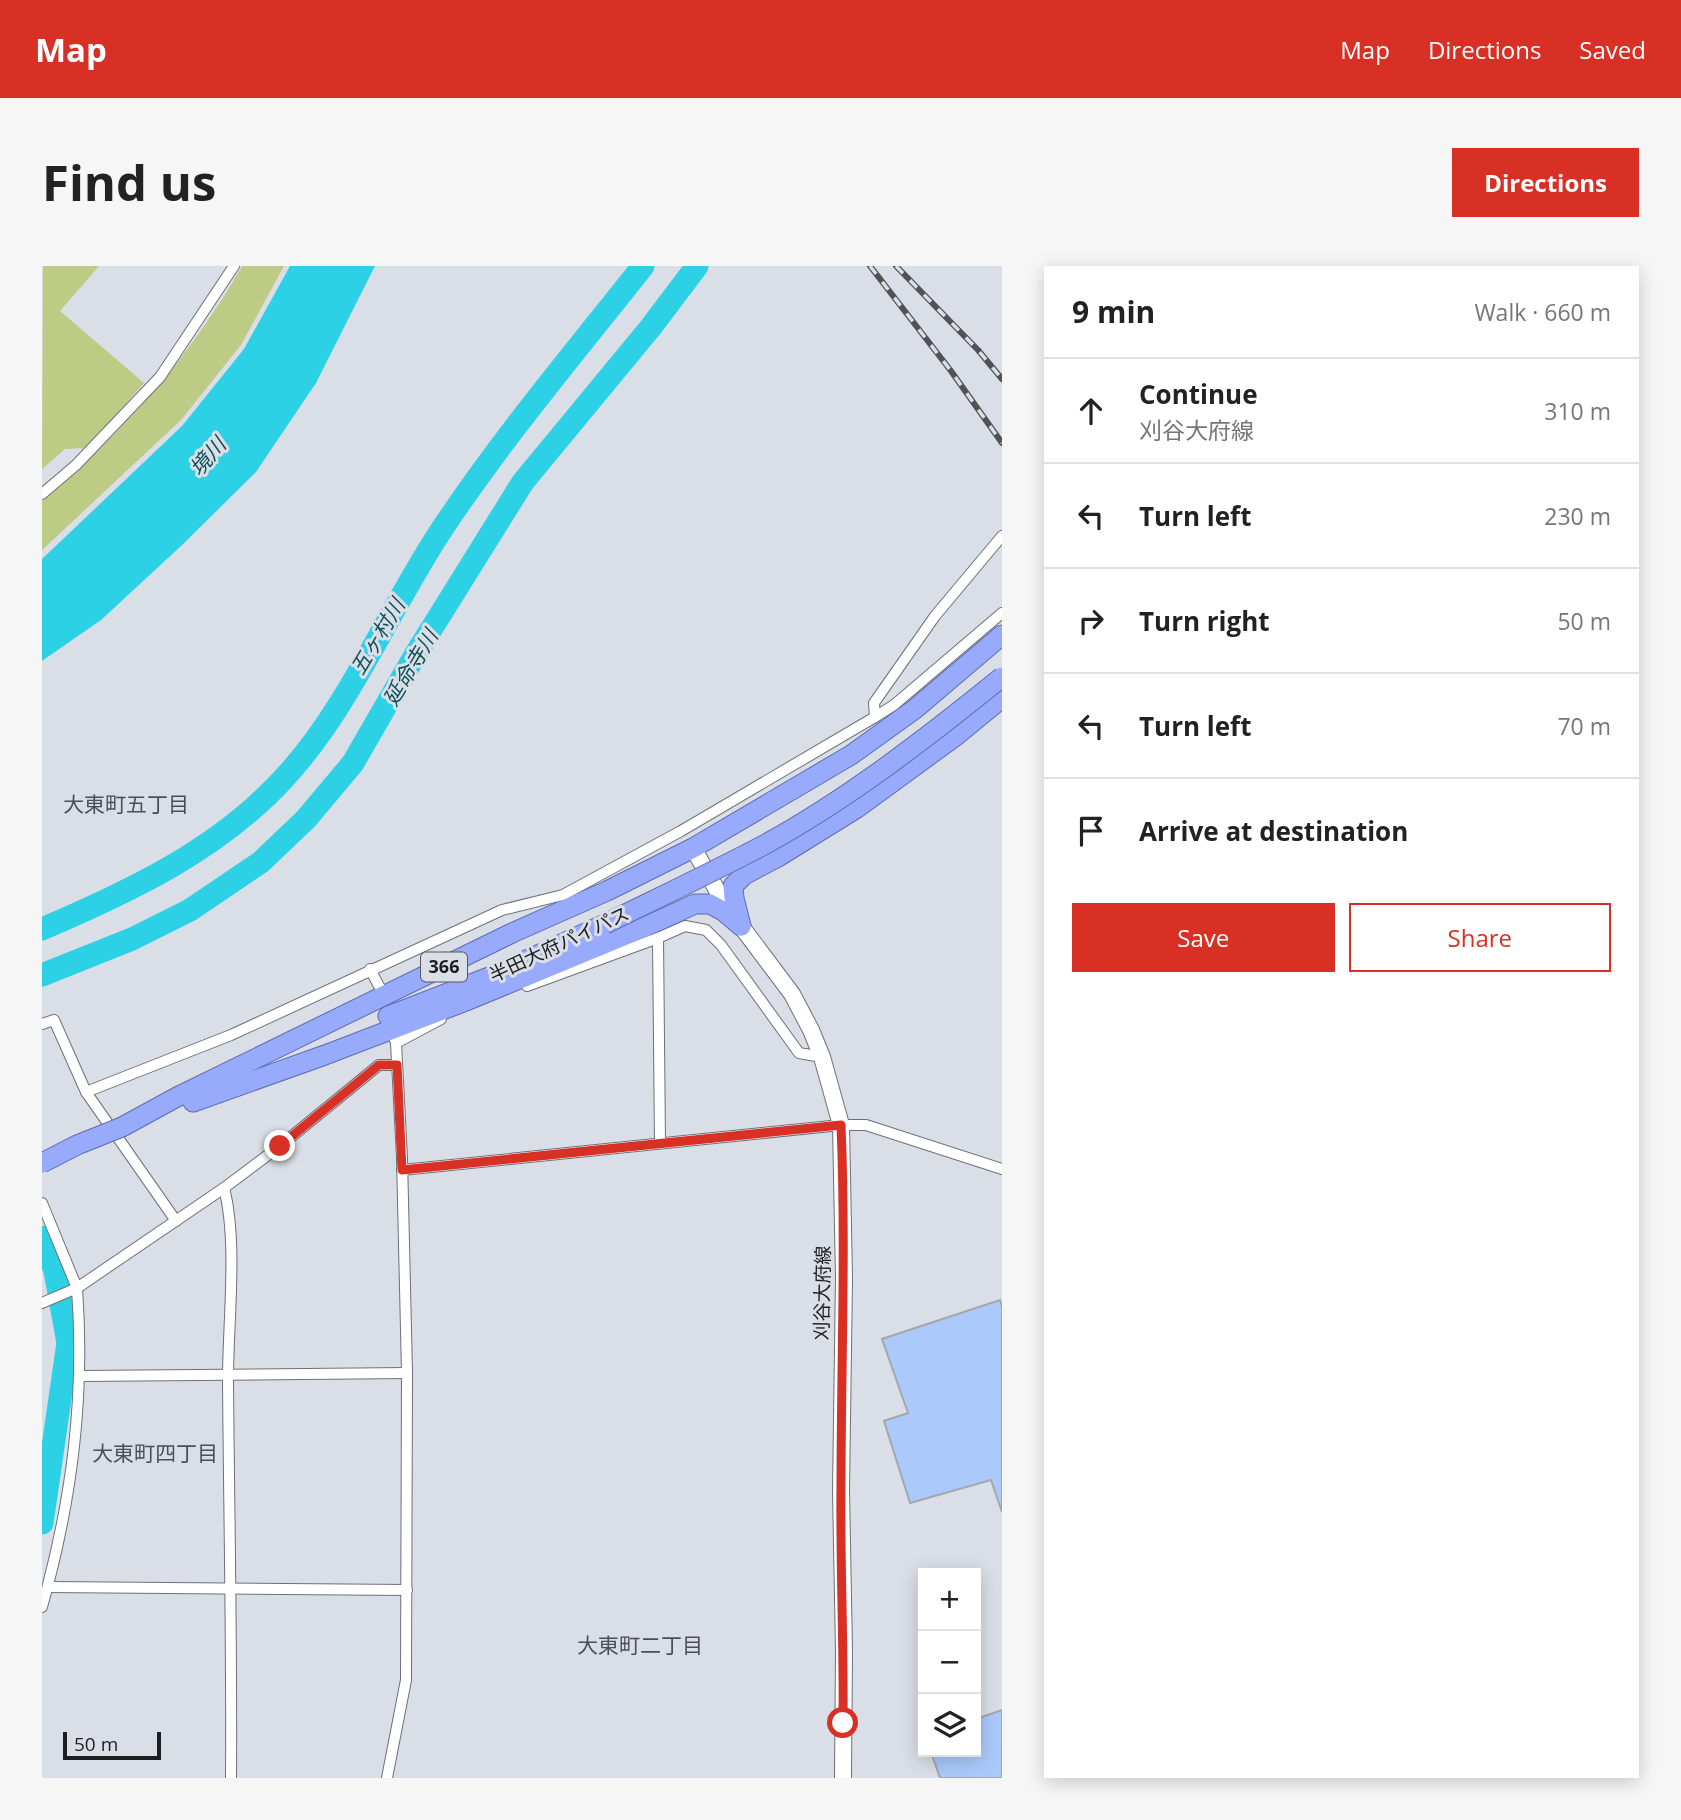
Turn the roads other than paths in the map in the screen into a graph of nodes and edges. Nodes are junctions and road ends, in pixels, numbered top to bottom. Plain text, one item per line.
1 (234, 266) edge
2 (42, 494) edge
3 (1002, 536) edge
4 (1002, 613) edge
5 (1002, 635) edge
6 (1002, 677) edge
7 (1002, 698) edge
8 (875, 717) junction
9 (693, 848) junction
10 (741, 926) junction
11 (658, 938) junction
12 (370, 969) junction
13 (380, 988) dead end
14 (42, 1024) edge
15 (822, 1057) junction
16 (397, 1065) junction
17 (86, 1092) junction
18 (841, 1125) junction
19 (122, 1127) junction
20 (660, 1143) junction
21 (42, 1163) edge
22 (1002, 1169) edge
23 (402, 1170) junction
24 (224, 1188) junction
25 (42, 1203) edge
26 (176, 1221) junction
27 (77, 1288) junction
28 (44, 1302) edge
29 (407, 1373) junction
30 (228, 1375) junction
31 (81, 1376) junction
32 (48, 1587) junction
33 (230, 1588) junction
34 (407, 1590) junction
35 (42, 1606) edge
36 (231, 1778) edge
37 (387, 1778) edge
38 (844, 1778) edge

1 - 2 street
3 - 8 street
4 - 8 street
5 - 9 highway, 366
6 - 19 highway, 半田大府パイパス / 366, bridge
7 - 10 highway
8 - 12 street
9 - 10 main road, 刈谷大府線
9 - 19 highway, 366
10 - 15 main road, 刈谷大府線
10 - 19 highway, 366
11 - 15 street
11 - 16 street
11 - 20 street
12 - 13 street
12 - 17 street
14 - 17 street
15 - 18 main road, 刈谷大府線
16 - 23 street
16 - 24 street
17 - 26 street
18 - 20 street
18 - 22 street
18 - 38 main road, 刈谷大府線
19 - 21 highway, 半田大府パイパス / 366, bridge
20 - 23 street
23 - 29 street
24 - 26 street
24 - 30 street
25 - 27 street
26 - 27 street
27 - 28 street
27 - 31 street
29 - 30 street
29 - 34 street
30 - 31 street
30 - 33 street
31 - 32 street
32 - 33 street
32 - 35 street
33 - 34 street
33 - 36 street
34 - 37 street

